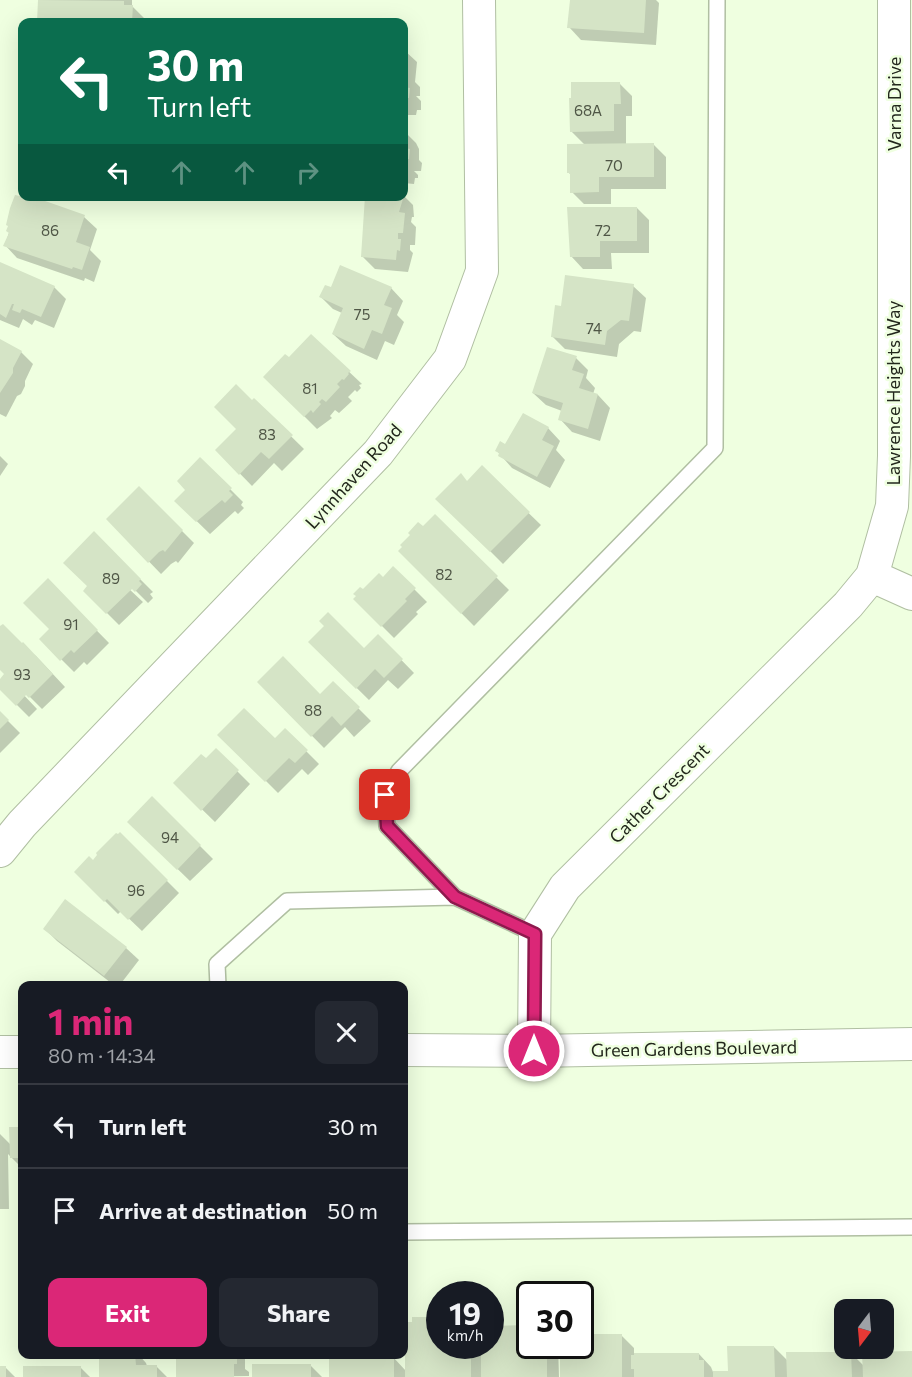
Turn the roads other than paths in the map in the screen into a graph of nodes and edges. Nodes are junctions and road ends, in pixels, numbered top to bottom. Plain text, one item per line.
1 (479, 0) edge
2 (717, 0) edge
3 (894, 0) edge
4 (903, 208) edge
5 (903, 409) edge
6 (872, 576) junction
7 (912, 594) edge
8 (0, 851) edge
9 (455, 897) junction
10 (535, 934) junction
11 (218, 981) edge
12 (912, 1044) edge
13 (408, 1050) edge
14 (534, 1051) junction
15 (0, 1052) edge
16 (18, 1052) edge
17 (912, 1227) edge
18 (408, 1232) edge

1 - 8 street, Lynnhaven Road
2 - 9 lane
3 - 4 street, Varna Drive
4 - 5 street, Lawrence Heights Way
5 - 6 street, Lawrence Heights Way
6 - 7 street
6 - 10 street, Cather Crescent
9 - 10 lane
9 - 11 lane
10 - 14 street
12 - 14 street, Green Gardens Boulevard
13 - 14 street, Green Gardens Boulevard
15 - 16 street
17 - 18 lane

